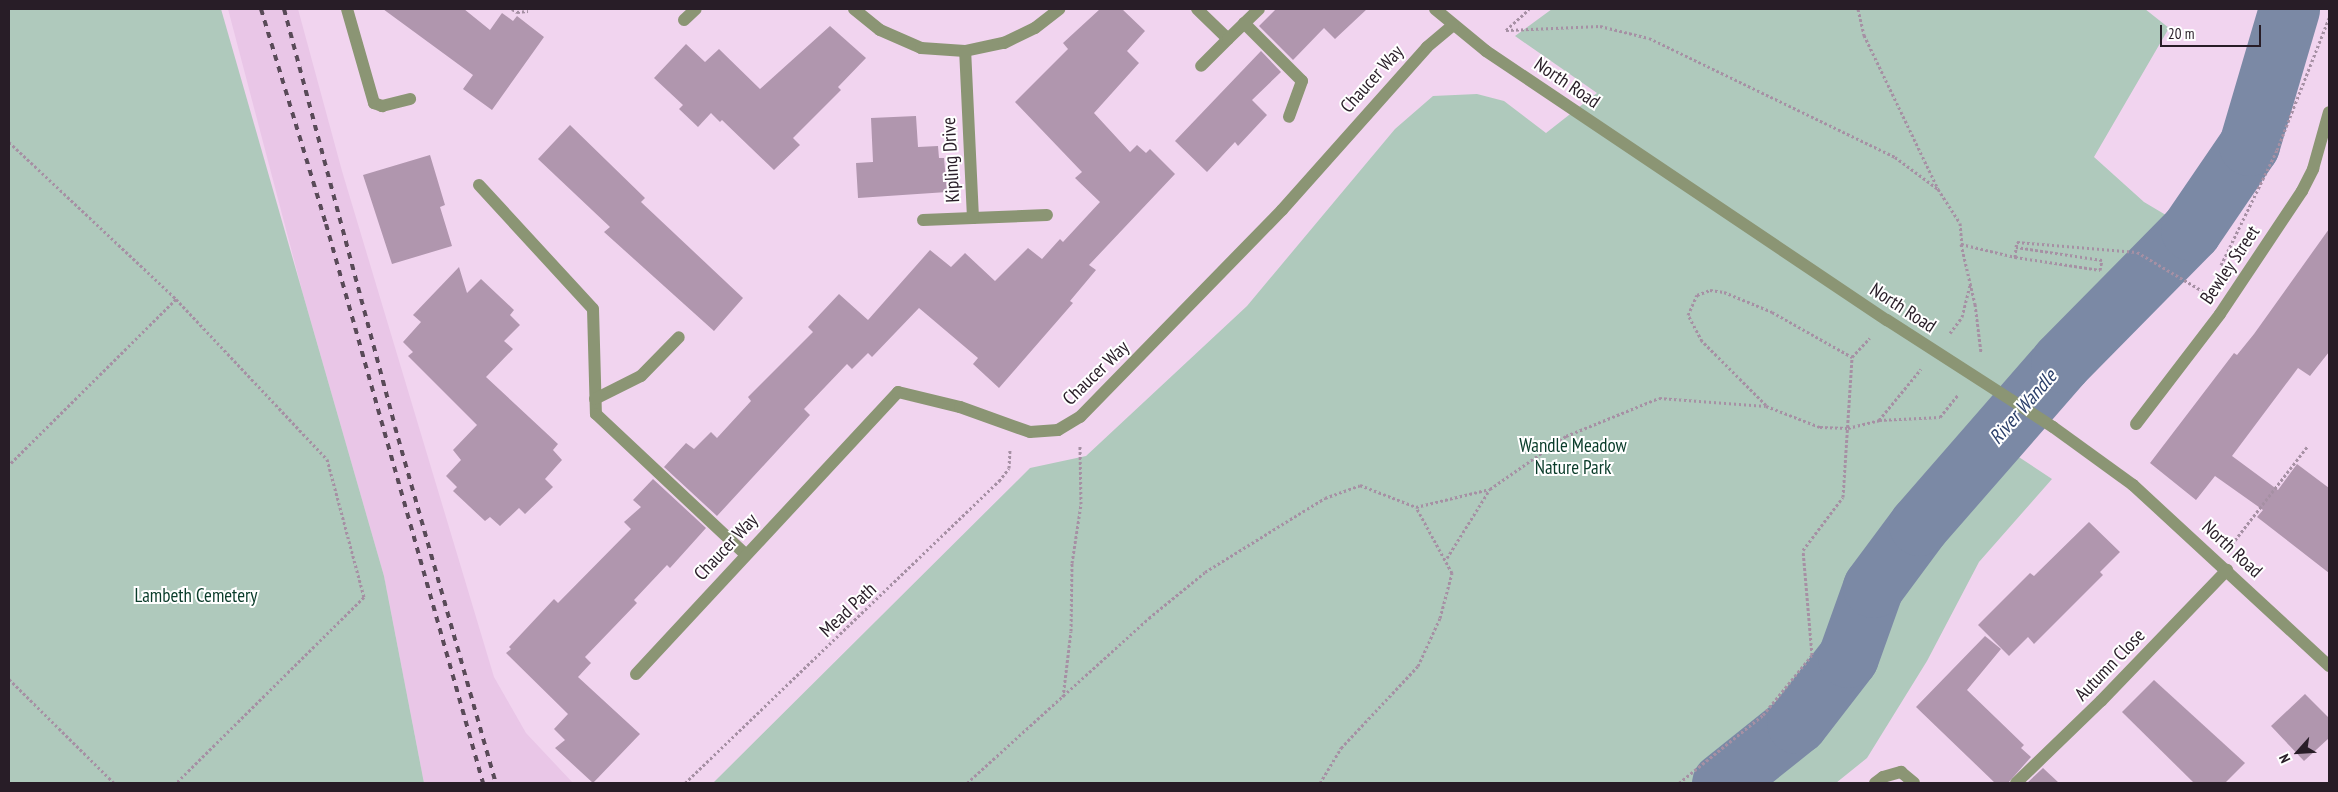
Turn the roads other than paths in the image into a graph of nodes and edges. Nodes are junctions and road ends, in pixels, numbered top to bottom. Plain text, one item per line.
1 (347, 9) edge
2 (696, 9) edge
3 (854, 9) edge
4 (1059, 9) edge
5 (1198, 9) edge
6 (1259, 9) edge
7 (1435, 9) edge
8 (684, 20) dead end
9 (1244, 23) junction
10 (1453, 25) junction
11 (1228, 39) junction
12 (965, 51) junction
13 (1201, 66) dead end
14 (410, 99) dead end
15 (2329, 112) edge
16 (1289, 117) dead end
17 (479, 185) dead end
18 (1047, 216) dead end
19 (973, 218) junction
20 (923, 220) dead end
21 (679, 337) dead end
22 (595, 399) junction
23 (2136, 424) dead end
24 (745, 554) junction
25 (2227, 570) junction
26 (2329, 666) edge
27 (636, 674) dead end
28 (1875, 783) edge
29 (1914, 783) edge
30 (2016, 783) edge

1 - 14 street
2 - 8 street
3 - 12 street
4 - 12 street
5 - 11 street
6 - 9 street
7 - 10 street, North Road
9 - 11 street
9 - 16 street
10 - 24 street, Chaucer Way
10 - 25 street, North Road
11 - 13 street
12 - 19 street, Kipling Drive
15 - 23 street, Bewley Street
17 - 22 street
18 - 19 street
19 - 20 street, Kipling Drive
21 - 22 street
22 - 24 street
24 - 27 street, Chaucer Way
25 - 26 street, North Road
25 - 30 street, Autumn Close
28 - 29 street

